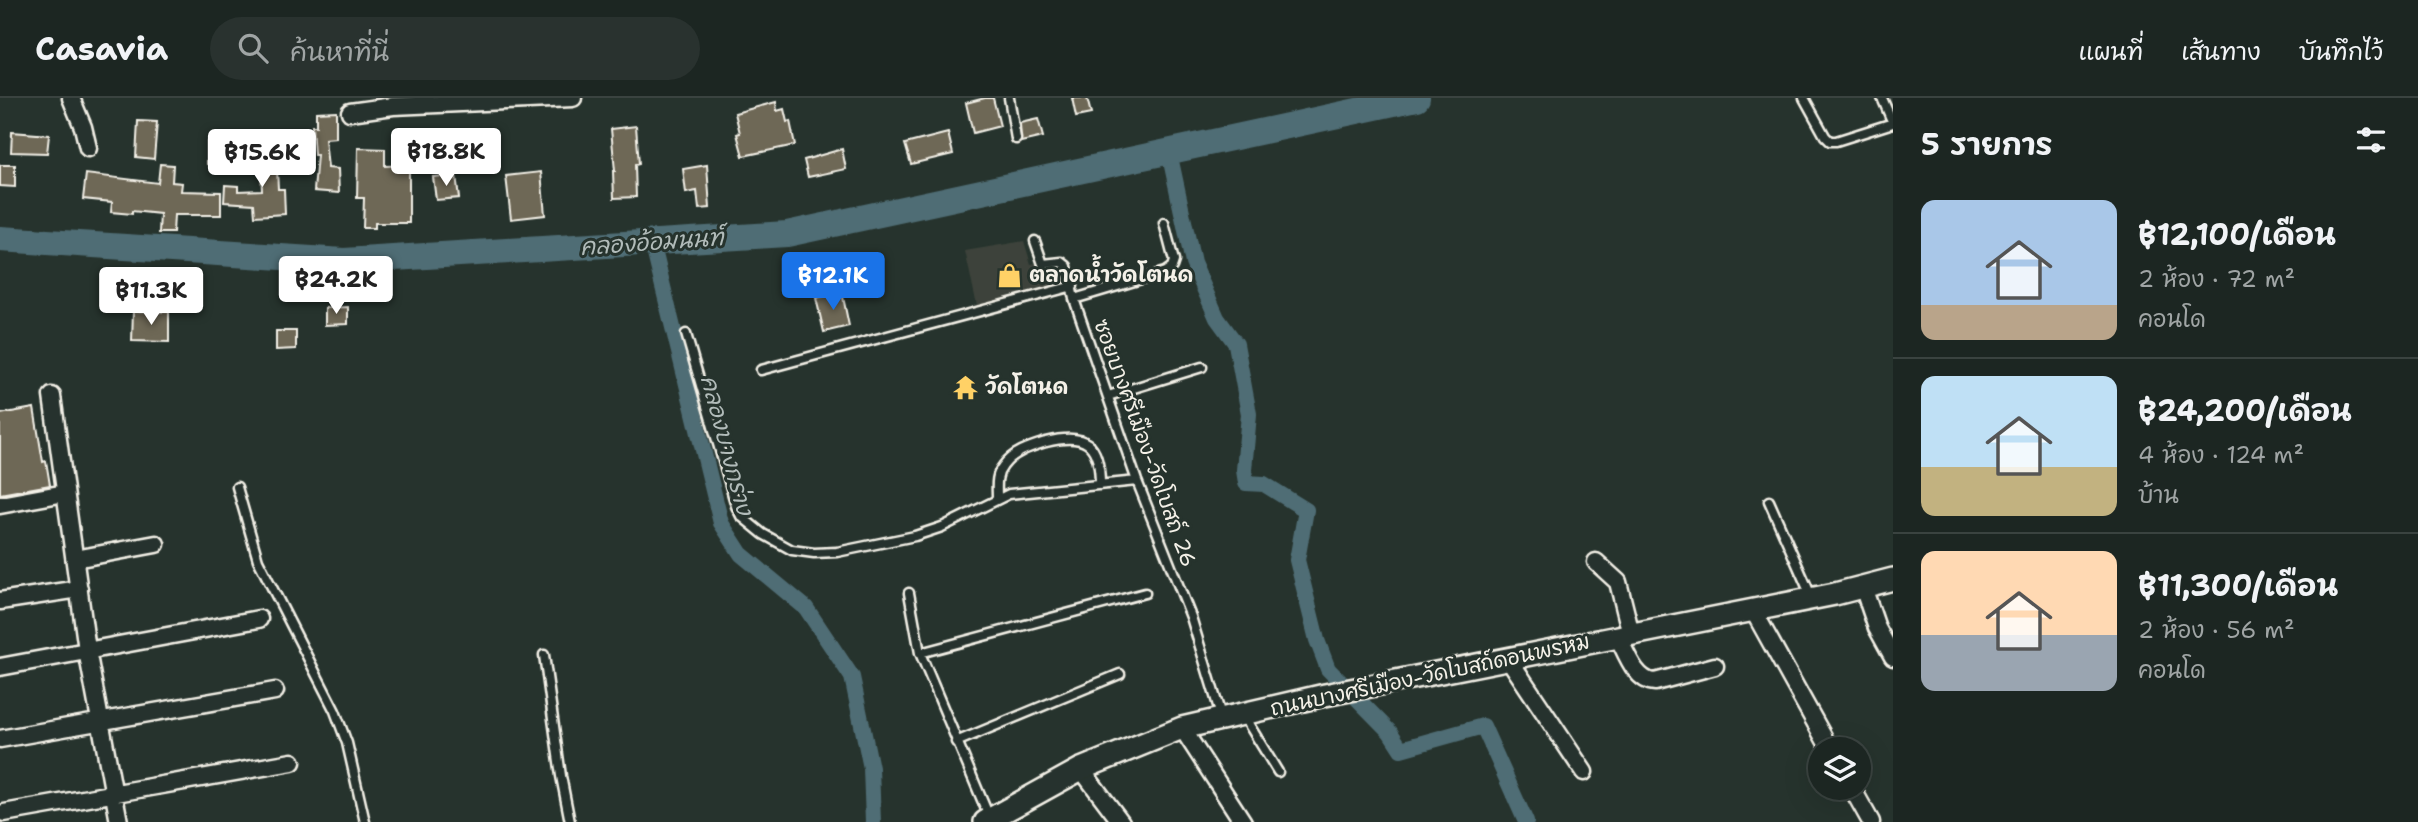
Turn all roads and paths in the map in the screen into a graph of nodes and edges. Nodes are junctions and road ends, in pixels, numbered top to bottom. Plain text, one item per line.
1 (71, 98) edge
2 (573, 98) edge
3 (1010, 98) edge
4 (1804, 98) edge
5 (1882, 98) edge
6 (393, 102) edge
7 (350, 112) dead end
8 (1893, 122) edge
9 (1016, 139) dead end
10 (88, 148) dead end
11 (1164, 223) dead end
12 (1035, 242) dead end
13 (1073, 286) junction
14 (1074, 299) junction
15 (686, 334) dead end
16 (1202, 367) dead end
17 (761, 370) dead end
18 (52, 396) dead end
19 (1108, 396) junction
20 (1137, 481) junction
21 (1100, 485) junction
22 (237, 486) dead end
23 (65, 493) junction
24 (997, 498) junction
25 (1769, 501) dead end
26 (0, 505) edge
27 (156, 544) dead end
28 (75, 559) junction
29 (1596, 562) dead end
30 (1893, 579) edge
31 (1863, 587) junction
32 (79, 589) junction
33 (909, 593) dead end
34 (1145, 593) dead end
35 (1812, 598) junction
36 (0, 601) edge
37 (1753, 610) junction
38 (259, 619) dead end
39 (1624, 635) junction
40 (87, 650) junction
41 (920, 653) junction
42 (544, 655) dead end
43 (1893, 657) edge
44 (1508, 658) junction
45 (1715, 666) dead end
46 (0, 667) edge
47 (1120, 674) dead end
48 (275, 691) dead end
49 (1232, 716) junction
50 (100, 722) junction
51 (1182, 728) junction
52 (1823, 737) edge
53 (0, 739) edge
54 (956, 742) junction
55 (292, 762) dead end
56 (1081, 769) junction
57 (1278, 772) dead end
58 (1584, 772) dead end
59 (113, 793) junction
60 (1859, 800) edge
61 (4, 813) dead end
62 (987, 821) edge
63 (119, 822) edge
64 (365, 822) edge
65 (570, 822) edge
66 (1121, 822) edge
67 (1243, 822) edge
68 (1871, 822) edge

1 - 10 street
2 - 6 street
3 - 9 lane
4 - 8 lane
5 - 8 lane
6 - 7 street
11 - 14 lane
12 - 13 lane
13 - 14 lane, ซอยบางศรีเมือง-วัดโบสถ์ 26
13 - 17 lane
14 - 19 lane, ซอยบางศรีเมือง-วัดโบสถ์ 26
15 - 24 lane
16 - 19 lane
18 - 23 street
19 - 20 lane, ซอยบางศรีเมือง-วัดโบสถ์ 26
20 - 21 lane
20 - 49 lane, ซอยบางศรีเมือง-วัดโบสถ์ 26
21 - 24 lane
21 - 24 lane
22 - 64 lane
23 - 26 street
23 - 28 street
25 - 35 lane
27 - 28 street
28 - 32 street
29 - 39 street
30 - 31 street, ถนนบางศรีเมือง-วัดโบสถ์ดอนพรหม
31 - 35 street, ถนนบางศรีเมือง-วัดโบสถ์ดอนพรหม
31 - 43 street
32 - 36 street
32 - 40 street
33 - 41 lane
34 - 41 lane
35 - 37 street, ถนนบางศรีเมือง-วัดโบสถ์ดอนพรหม
37 - 39 street, ถนนบางศรีเมือง-วัดโบสถ์ดอนพรหม
37 - 52 street
38 - 40 street
39 - 44 street, ถนนบางศรีเมือง-วัดโบสถ์ดอนพรหม
39 - 45 street
40 - 46 street
40 - 50 street
41 - 54 lane
42 - 65 lane
44 - 49 street, ถนนบางศรีเมือง-วัดโบสถ์ดอนพรหม
44 - 58 street
47 - 54 lane
48 - 50 street
49 - 51 street, ถนนบางศรีเมือง-วัดโบสถ์ดอนพรหม
49 - 57 lane, ซอยบางศรีเมือง-วัดโบสถ์ 26
50 - 53 street
50 - 59 street
51 - 56 street, ถนนบางศรีเมือง-วัดโบสถ์ดอนพรหม
51 - 67 street
54 - 62 lane
55 - 59 street
56 - 62 street, ถนนบางศรีเมือง-วัดโบสถ์ดอนพรหม
56 - 66 street
59 - 61 street
59 - 63 street
60 - 68 street

